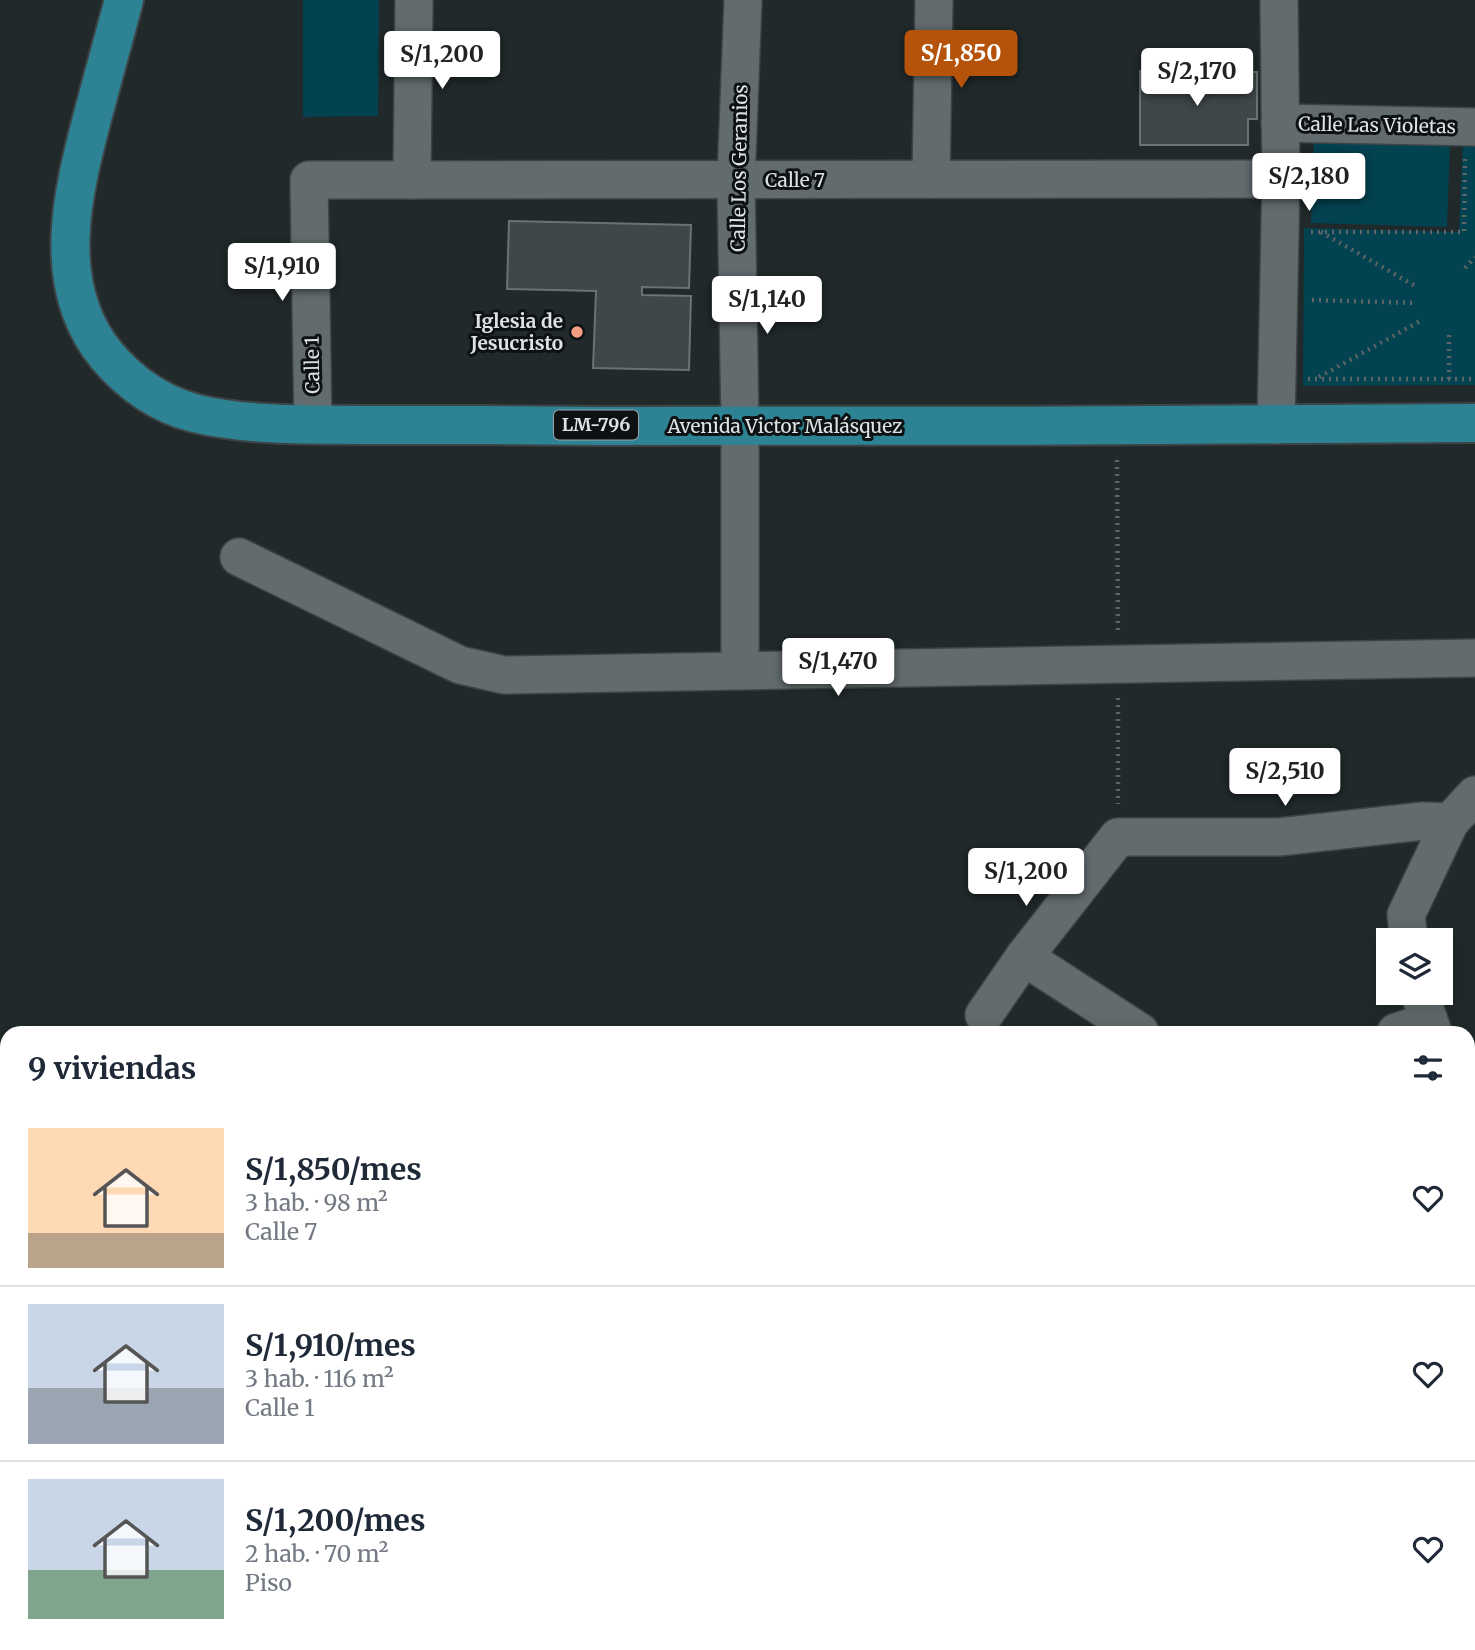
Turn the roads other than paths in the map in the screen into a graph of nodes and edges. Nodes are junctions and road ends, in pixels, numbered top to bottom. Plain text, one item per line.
1 (124, 0) edge
2 (414, 0) edge
3 (743, 0) edge
4 (934, 0) edge
5 (1279, 0) edge
6 (1280, 123) junction
7 (1470, 140) edge
8 (931, 179) junction
9 (1281, 179) junction
10 (309, 180) joint
11 (412, 180) junction
12 (736, 180) junction
13 (1475, 423) edge
14 (313, 425) junction
15 (1276, 425) junction
16 (740, 426) junction
17 (239, 557) dead end
18 (1475, 659) edge
19 (740, 671) junction
20 (1475, 795) edge
21 (1450, 822) junction
22 (1408, 928) edge
23 (1024, 957) junction
24 (984, 1015) dead end
25 (1131, 1026) edge

1 - 14 main road, Avenida Victor Malásquez / LM-796
2 - 11 street
3 - 12 street, Calle Los Geranios
4 - 8 street
5 - 6 street
6 - 7 street, Calle Las Violetas
6 - 9 street
8 - 9 street, Calle 7
8 - 12 street, Calle 7
9 - 15 street
10 - 11 street, Calle 7
10 - 14 street, Calle 1
11 - 12 street, Calle 7
12 - 16 street, Calle Los Geranios
13 - 15 main road, Avenida Victor Malásquez / LM-796
14 - 16 main road, Avenida Victor Malásquez / LM-796
15 - 16 main road, Avenida Victor Malásquez / LM-796
16 - 19 street, Calle Los Geranios
17 - 19 street
18 - 19 street
20 - 21 street
21 - 22 street
21 - 23 street
23 - 24 street
23 - 25 street

